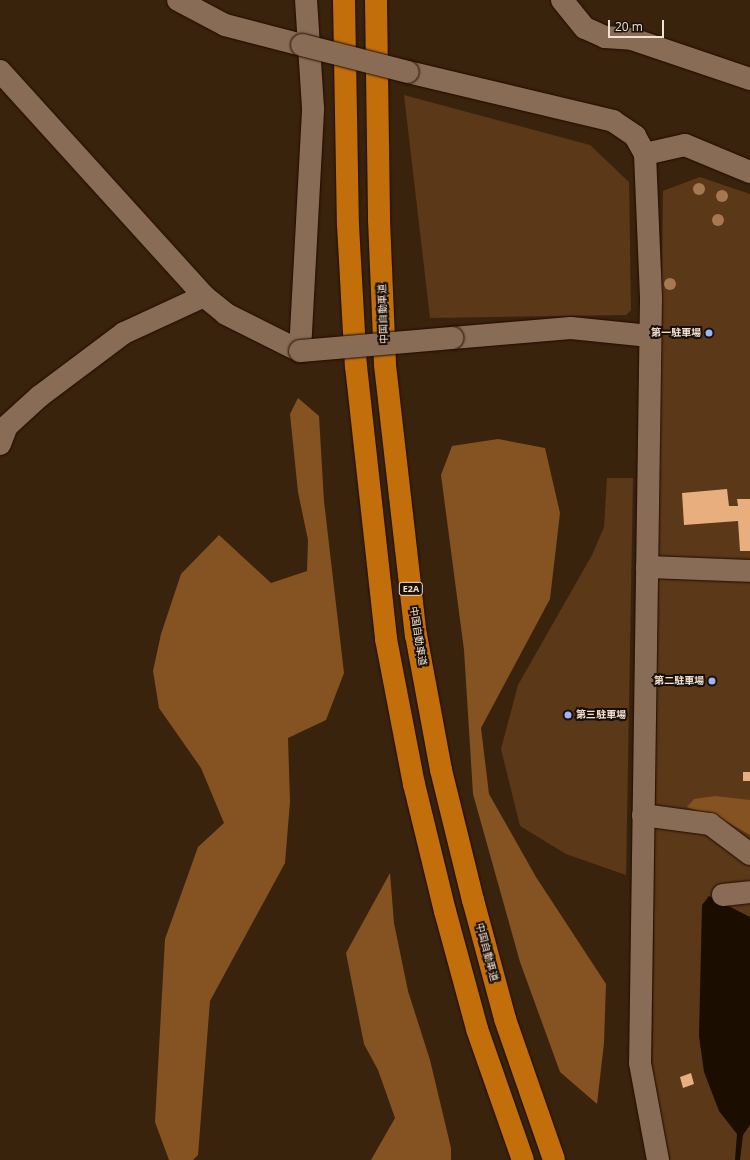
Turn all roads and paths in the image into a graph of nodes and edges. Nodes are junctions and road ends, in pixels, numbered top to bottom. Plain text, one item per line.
1 (178, 0) edge
2 (306, 0) edge
3 (344, 0) edge
4 (376, 0) edge
5 (562, 0) edge
6 (0, 71) edge
7 (750, 80) edge
8 (645, 154) junction
9 (750, 172) edge
10 (204, 296) junction
11 (650, 336) junction
12 (300, 350) junction
13 (0, 444) edge
14 (647, 567) junction
15 (750, 571) edge
16 (643, 815) junction
17 (750, 854) edge
18 (750, 892) edge
19 (723, 895) dead end
20 (505, 1019) junction
21 (523, 1160) edge
22 (554, 1160) edge
23 (570, 1160) edge
24 (658, 1160) edge

1 - 8 street, bridge
2 - 12 street
3 - 21 highway
4 - 20 highway, 中国自動車道 / E2A
5 - 7 street
6 - 10 street
8 - 9 street
8 - 11 street
10 - 12 street
10 - 13 street
11 - 12 street, bridge
11 - 14 street
14 - 15 street
14 - 16 street
16 - 17 street
16 - 24 street
18 - 19 street
20 - 22 highway, 中国自動車道 / E2A
20 - 23 highway

